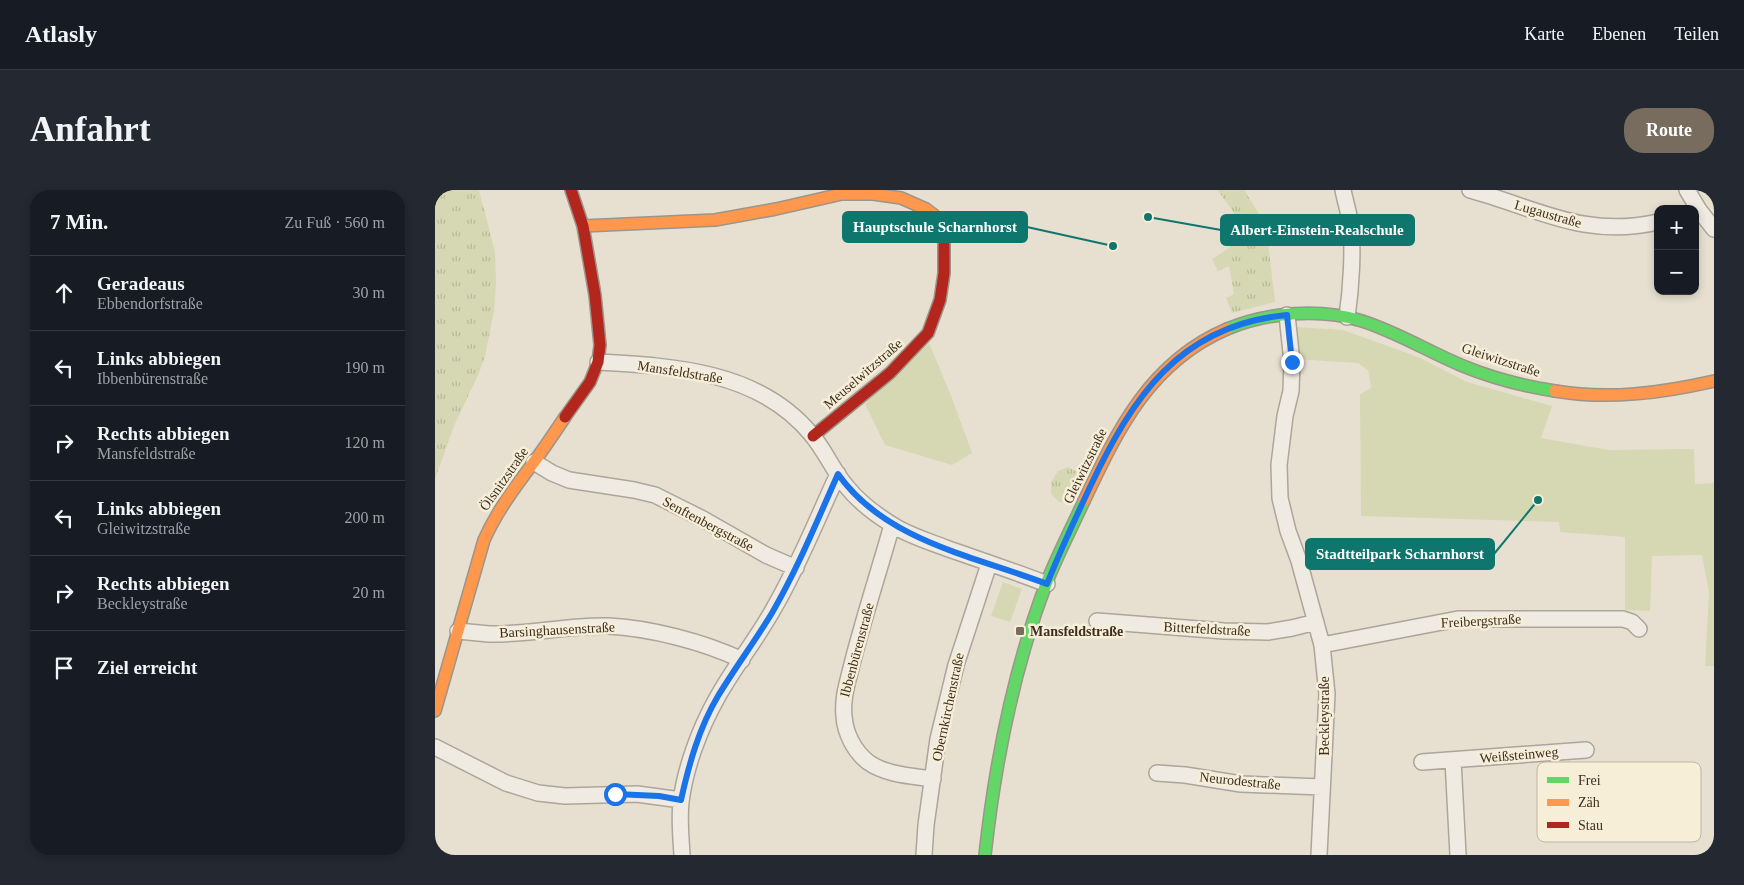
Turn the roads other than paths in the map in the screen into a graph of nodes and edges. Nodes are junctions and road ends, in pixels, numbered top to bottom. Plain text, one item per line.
1 (571, 190) edge
2 (1343, 190) edge
3 (1470, 190) edge
4 (1687, 190) edge
5 (842, 192) edge
6 (1694, 205) edge
7 (1699, 213) edge
8 (1654, 223) edge
9 (583, 226) junction
10 (1714, 229) edge
11 (1287, 315) junction
12 (1347, 317) junction
13 (598, 362) junction
14 (1714, 381) edge
15 (813, 436) junction
16 (534, 462) junction
17 (838, 474) junction
18 (892, 525) junction
19 (989, 564) junction
20 (796, 568) junction
21 (1047, 584) junction
22 (1097, 621) dead end
23 (1316, 622) junction
24 (1639, 629) dead end
25 (458, 631) junction
26 (1322, 645) junction
27 (741, 660) junction
28 (435, 711) edge
29 (435, 748) edge
30 (1586, 750) dead end
31 (1453, 760) junction
32 (1422, 762) dead end
33 (1157, 773) dead end
34 (933, 779) junction
35 (1322, 788) junction
36 (681, 800) junction
37 (682, 855) edge
38 (924, 855) edge
39 (985, 855) edge
40 (1319, 855) edge
41 (1458, 855) edge

1 - 9 street
2 - 12 street
3 - 8 street, Lugaustraße
4 - 6 street
5 - 9 street, Meuselwitzstraße
5 - 15 street, Meuselwitzstraße
7 - 10 street
9 - 13 street
11 - 12 street, Gleiwitzstraße
11 - 21 street, Gleiwitzstraße
11 - 23 street, Beckleystraße
12 - 14 street, Gleiwitzstraße
13 - 15 street, Mansfeldstraße
13 - 16 street, Ölsnitzstraße
15 - 17 street, Mansfeldstraße
16 - 20 street, Senftenbergstraße
16 - 25 street, Ölsnitzstraße
17 - 18 street, Mansfeldstraße
17 - 20 street
18 - 19 street, Mansfeldstraße
18 - 34 street, Ibbenbürenstraße
19 - 21 street, Mansfeldstraße
19 - 34 street, Obernkirchenstraße
20 - 27 street
21 - 39 street, Gleiwitzstraße
22 - 23 street, Bitterfeldstraße
23 - 26 street, Beckleystraße
24 - 26 street, Freibergstraße
25 - 27 street, Barsinghausenstraße
25 - 28 street, Ölsnitzstraße
26 - 35 street, Beckleystraße
27 - 36 street
29 - 36 street
30 - 31 street, Weißsteinweg
31 - 32 street, Weißsteinweg
31 - 41 street
33 - 35 street, Neurodestraße
34 - 38 street, Obernkirchenstraße
35 - 40 street, Beckleystraße
36 - 37 street

